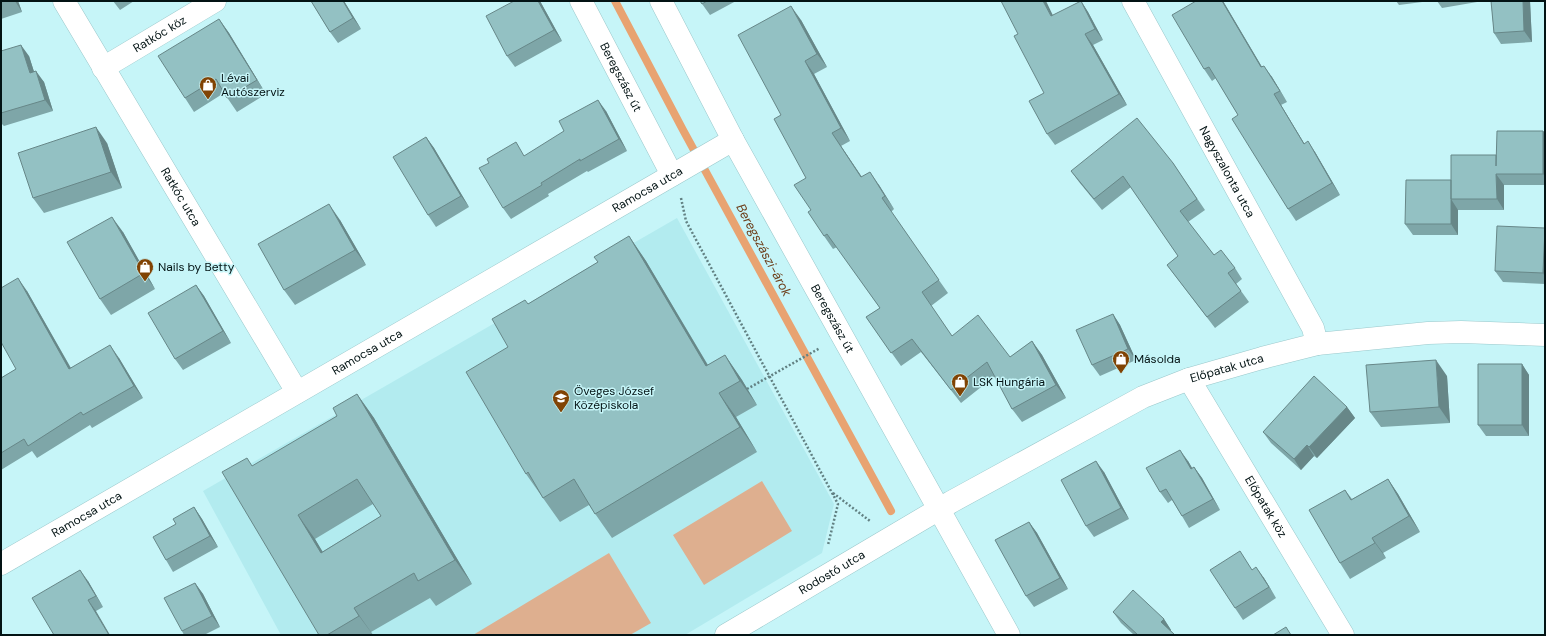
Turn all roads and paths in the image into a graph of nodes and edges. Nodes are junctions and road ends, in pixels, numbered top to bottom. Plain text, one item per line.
1 (64, 1) edge
2 (215, 1) edge
3 (581, 1) edge
4 (661, 1) edge
5 (1133, 1) edge
6 (103, 68) junction
7 (724, 145) junction
8 (678, 171) junction
9 (1545, 335) edge
10 (1317, 344) junction
11 (819, 348) dead end
12 (769, 377) junction
13 (1189, 379) junction
14 (747, 389) dead end
15 (297, 392) junction
16 (831, 492) junction
17 (938, 510) junction
18 (872, 523) dead end
19 (826, 552) dead end
20 (1, 564) edge
21 (726, 635) edge
22 (1008, 635) edge
23 (1343, 635) edge

1 - 6 street, Ratkóc utca
2 - 6 street, Ratkóc köz
3 - 8 street, Beregszász út
4 - 7 street, Beregszász út
5 - 10 street, Nagyszalonta utca
6 - 15 street, Ratkóc utca
7 - 8 street, Ramocsa utca
7 - 17 street, Beregszász út
8 - 12 path
8 - 15 street, Ramocsa utca
9 - 10 street, Előpatak utca
10 - 13 street, Előpatak utca
11 - 12 path
12 - 14 path
12 - 16 path
13 - 17 street, Előpatak utca
13 - 23 street, Előpatak köz
15 - 20 street, Ramocsa utca
16 - 18 path
16 - 19 path
17 - 21 street, Rodostó utca
17 - 22 street, Beregszász út

